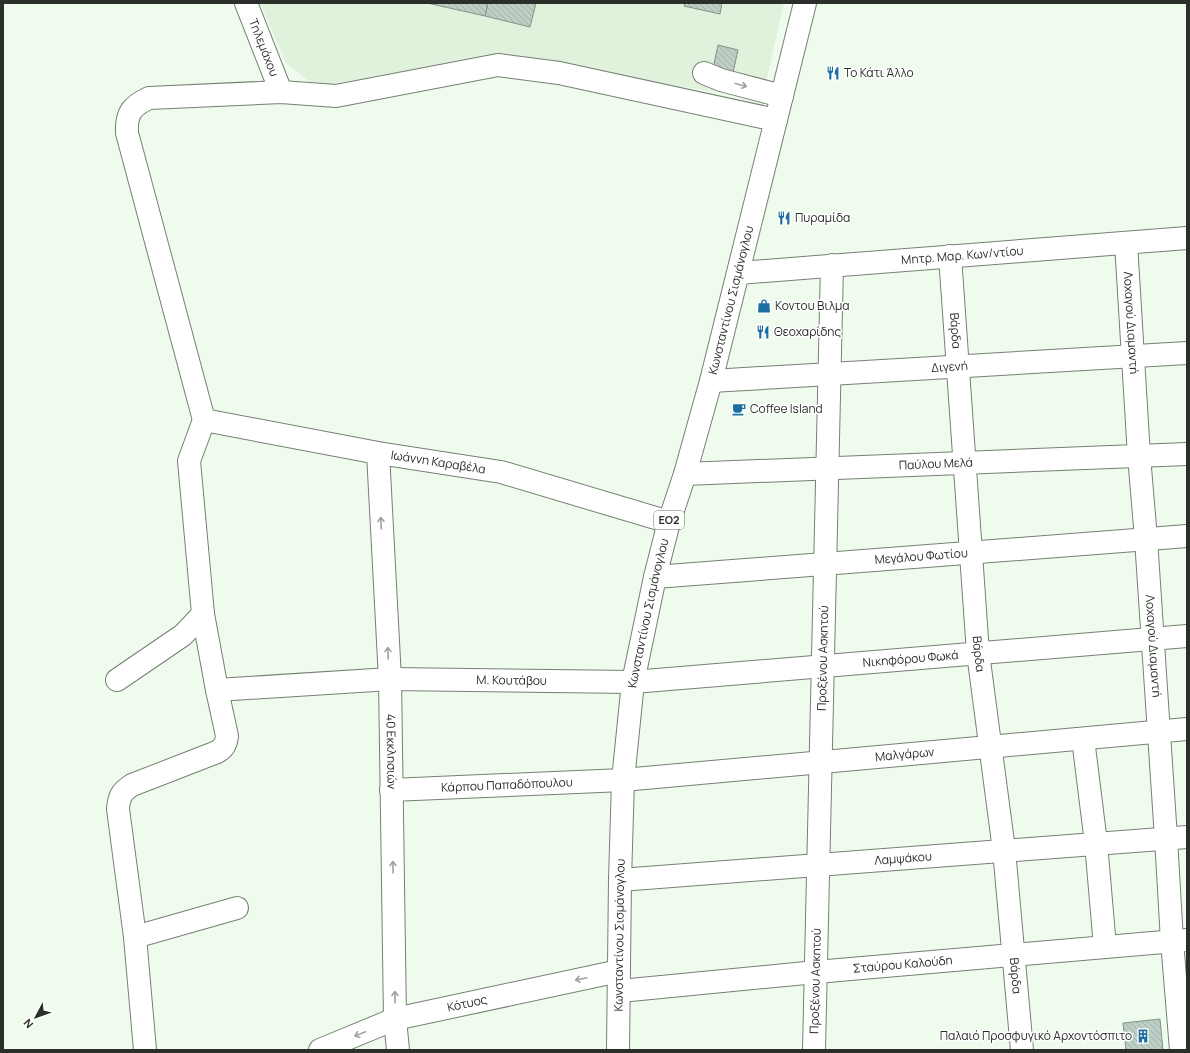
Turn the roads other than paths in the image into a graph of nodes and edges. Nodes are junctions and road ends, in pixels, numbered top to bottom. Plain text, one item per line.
1 (246, 3) edge
2 (805, 3) edge
3 (704, 72) dead end
4 (281, 92) junction
5 (782, 96) junction
6 (776, 120) junction
7 (1187, 238) edge
8 (1126, 242) junction
9 (950, 256) junction
10 (832, 265) junction
11 (738, 273) junction
12 (1187, 353) edge
13 (1134, 356) junction
14 (958, 366) junction
15 (830, 374) junction
16 (711, 381) junction
17 (204, 420) junction
18 (378, 453) junction
19 (1187, 454) edge
20 (1139, 456) junction
21 (965, 463) junction
22 (828, 468) junction
23 (685, 474) junction
24 (669, 522) junction
25 (1187, 536) edge
26 (1146, 539) junction
27 (971, 552) junction
28 (825, 564) junction
29 (655, 577) junction
30 (204, 614) junction
31 (1187, 636) edge
32 (1153, 639) junction
33 (978, 653) junction
34 (823, 666) junction
35 (390, 679) junction
36 (117, 680) dead end
37 (634, 682) junction
38 (217, 690) junction
39 (1187, 730) edge
40 (1159, 732) junction
41 (1083, 739) junction
42 (991, 747) junction
43 (821, 762) junction
44 (623, 780) junction
45 (392, 790) junction
46 (1176, 837) edge
47 (1096, 843) junction
48 (1004, 850) junction
49 (818, 865) junction
50 (620, 880) junction
51 (237, 908) dead end
52 (135, 937) junction
53 (1179, 941) edge
54 (1105, 947) junction
55 (1013, 955) junction
56 (816, 972) junction
57 (619, 981) junction
58 (395, 1019) junction
59 (145, 1050) edge
60 (320, 1050) edge
61 (398, 1050) edge
62 (618, 1050) edge
63 (814, 1050) edge
64 (1022, 1050) edge
65 (1181, 1050) edge

1 - 4 street, Τηλεμάχου
2 - 5 street, Κωνσταντίνου Σισμάνογλου / ΕΟ2
3 -> 5 street
4 - 6 street
4 - 17 street
5 - 6 street, Κωνσταντίνου Σισμάνογλου / ΕΟ2
6 - 11 street, Κωνσταντίνου Σισμάνογλου / ΕΟ2
7 - 8 street, Μητρ. Μαρ. Κων/ντίου
8 - 9 street, Μητρ. Μαρ. Κων/ντίου
8 - 13 street, Λοχαγού Διαμαντή
9 - 10 street, Μητρ. Μαρ. Κων/ντίου
9 - 14 street, Βάρδα
10 - 11 street, Μητρ. Μαρ. Κων/ντίου
10 - 15 street, Προξένου Ασκητού
11 - 16 street, Κωνσταντίνου Σισμάνογλου / ΕΟ2
12 - 13 street, Διγενή
13 - 14 street, Διγενή
13 - 20 street, Λοχαγού Διαμαντή
14 - 15 street, Διγενή
14 - 21 street, Βάρδα
15 - 16 street, Διγενή
15 - 22 street, Προξένου Ασκητού
16 - 23 street, Κωνσταντίνου Σισμάνογλου / ΕΟ2
17 - 18 street, Ιωάννη Καραβέλα
17 - 30 street
18 - 24 street, Ιωάννη Καραβέλα
35 -> 18 street, 40 Εκκλησιών
19 - 20 street, Παύλου Μελά
20 - 21 street, Παύλου Μελά
20 - 26 street, Λοχαγού Διαμαντή
21 - 22 street, Παύλου Μελά
21 - 27 street, Βάρδα
22 - 23 street, Παύλου Μελά
22 - 28 street, Προξένου Ασκητού
23 - 24 street, Κωνσταντίνου Σισμάνογλου / ΕΟ2
24 - 29 street, Κωνσταντίνου Σισμάνογλου / ΕΟ2
25 - 26 street, Μεγάλου Φωτίου
26 - 27 street, Μεγάλου Φωτίου
26 - 32 street, Λοχαγού Διαμαντή
27 - 28 street, Μεγάλου Φωτίου
27 - 33 street, Βάρδα
28 - 29 street, Μεγάλου Φωτίου
28 - 34 street, Προξένου Ασκητού
29 - 37 street, Κωνσταντίνου Σισμάνογλου / ΕΟ2
30 - 36 street
30 - 38 street
31 - 32 street, Νικηφόρου Φωκά
32 - 33 street, Νικηφόρου Φωκά
32 - 40 street, Λοχαγού Διαμαντή
33 - 34 street, Νικηφόρου Φωκά
33 - 42 street, Βάρδα
34 - 37 street, Νικηφόρου Φωκά
34 - 43 street, Προξένου Ασκητού
35 - 37 street, Μ. Κουτάβου
35 - 38 street, Μ. Κουτάβου
35 - 45 street, 40 Εκκλησιών
37 - 44 street, Κωνσταντίνου Σισμάνογλου / ΕΟ2
38 - 52 street
39 - 40 street, Μαλγάρων
40 - 41 street, Μαλγάρων
40 - 46 street, Λοχαγού Διαμαντή
41 - 42 street, Μαλγάρων
41 - 47 street
42 - 43 street, Μαλγάρων
42 - 48 street, Βάρδα
43 - 44 street, Μαλγάρων
43 - 49 street, Προξένου Ασκητού
44 - 45 street, Κάρπου Παπαδόπουλου
44 - 50 street, Κωνσταντίνου Σισμάνογλου / ΕΟ2
58 -> 45 street, 40 Εκκλησιών
46 - 47 street, Λαμψάκου
46 - 53 street, Λοχαγού Διαμαντή
47 - 48 street, Λαμψάκου
47 - 54 street
48 - 49 street, Λαμψάκου
48 - 55 street, Βάρδα
49 - 50 street, Λαμψάκου
49 - 56 street, Προξένου Ασκητού
50 - 57 street, Κωνσταντίνου Σισμάνογλου / ΕΟ2
51 - 52 street
52 - 59 street
53 - 54 street, Σταύρου Καλούδη
53 - 65 street, Λοχαγού Διαμαντή
54 - 55 street, Σταύρου Καλούδη
55 - 56 street, Σταύρου Καλούδη
55 - 64 street, Βάρδα
56 - 57 street, Σταύρου Καλούδη
56 - 63 street, Προξένου Ασκητού
57 -> 58 street, Κότυος
57 - 62 street, Κωνσταντίνου Σισμάνογλου / ΕΟ2
58 -> 60 street, Κότυος
58 - 61 street, 40 Εκκλησιών

